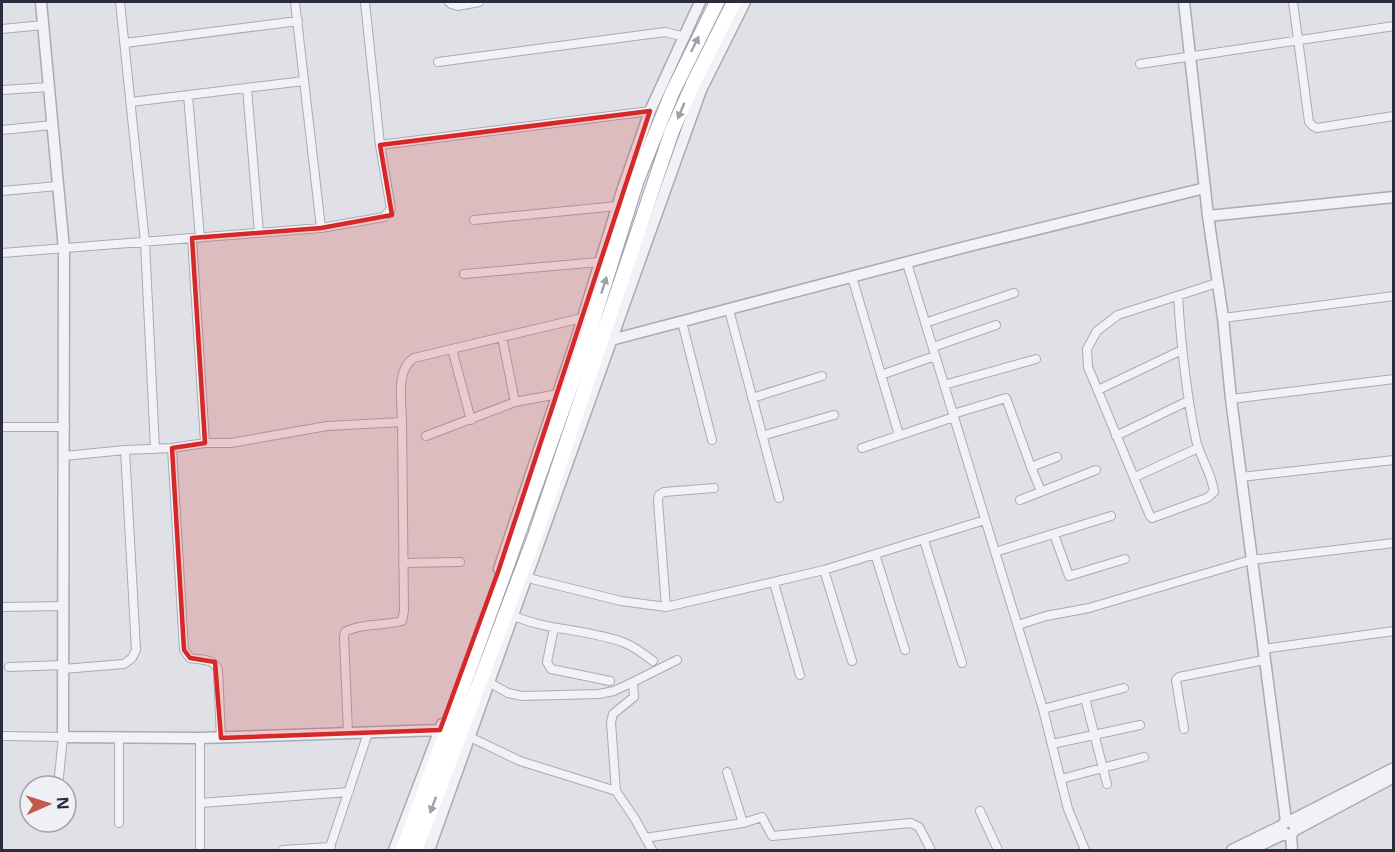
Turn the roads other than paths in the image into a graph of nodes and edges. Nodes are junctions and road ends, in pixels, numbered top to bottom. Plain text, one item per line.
1 (40, 2) edge
2 (120, 2) edge
3 (295, 2) edge
4 (365, 2) edge
5 (449, 2) edge
6 (479, 2) edge
7 (700, 2) edge
8 (717, 2) edge
9 (734, 2) edge
10 (746, 2) edge
11 (1184, 2) edge
12 (1293, 2) edge
13 (298, 21) junction
14 (43, 25) junction
15 (1394, 26) edge
16 (2, 29) edge
17 (685, 37) junction
18 (1298, 41) junction
19 (125, 44) junction
20 (1190, 56) junction
21 (438, 62) dead end
22 (1140, 64) dead end
23 (304, 81) junction
24 (49, 87) junction
25 (247, 88) junction
26 (2, 90) edge
27 (188, 95) junction
28 (131, 102) junction
29 (650, 111) junction
30 (1394, 116) edge
31 (52, 125) junction
32 (2, 130) edge
33 (380, 145) junction
34 (58, 186) junction
35 (1205, 188) junction
36 (2, 191) edge
37 (1394, 197) edge
38 (617, 206) junction
39 (1208, 216) junction
40 (474, 220) dead end
41 (321, 228) junction
42 (259, 233) junction
43 (196, 238) junction
44 (145, 242) junction
45 (64, 249) junction
46 (2, 252) edge
47 (599, 262) junction
48 (907, 262) junction
49 (464, 274) dead end
50 (852, 277) junction
51 (1217, 283) junction
52 (1014, 293) dead end
53 (1178, 296) junction
54 (1394, 296) edge
55 (729, 310) junction
56 (582, 318) junction
57 (1223, 318) junction
58 (682, 322) junction
59 (925, 323) junction
60 (996, 326) dead end
61 (502, 337) junction
62 (611, 340) junction
63 (452, 349) junction
64 (1182, 350) junction
65 (934, 352) junction
66 (1036, 359) dead end
67 (881, 375) junction
68 (822, 376) dead end
69 (1394, 379) edge
70 (944, 385) junction
71 (1098, 390) junction
72 (558, 394) junction
73 (752, 398) junction
74 (1231, 399) junction
75 (1188, 401) junction
76 (515, 402) junction
77 (834, 415) dead end
78 (953, 415) junction
79 (471, 420) junction
80 (402, 422) junction
81 (2, 427) edge
82 (65, 427) junction
83 (899, 435) junction
84 (426, 436) dead end
85 (762, 436) junction
86 (1116, 436) junction
87 (712, 440) dead end
88 (205, 443) junction
89 (172, 448) junction
90 (862, 448) dead end
91 (1198, 448) junction
92 (155, 449) junction
93 (125, 450) junction
94 (64, 456) junction
95 (1057, 457) dead end
96 (1394, 460) edge
97 (1031, 467) junction
98 (1096, 470) dead end
99 (1135, 477) junction
100 (1241, 477) junction
101 (714, 488) dead end
102 (1041, 491) junction
103 (779, 498) dead end
104 (1020, 500) dead end
105 (1111, 516) dead end
106 (985, 520) junction
107 (1054, 534) junction
108 (924, 540) junction
109 (1394, 543) edge
110 (995, 552) junction
111 (875, 554) junction
112 (1125, 559) dead end
113 (1251, 560) junction
114 (460, 562) dead end
115 (403, 563) junction
116 (824, 570) junction
117 (528, 578) junction
118 (774, 583) junction
119 (64, 606) junction
120 (2, 607) edge
121 (666, 607) junction
122 (514, 616) junction
123 (1018, 626) junction
124 (554, 628) junction
125 (1394, 631) edge
126 (905, 650) dead end
127 (1263, 654) junction
128 (677, 660) dead end
129 (653, 661) dead end
130 (852, 661) dead end
131 (962, 663) dead end
132 (9, 667) dead end
133 (63, 667) junction
134 (800, 675) dead end
135 (610, 681) dead end
136 (633, 682) junction
137 (490, 683) junction
138 (1124, 688) dead end
139 (1085, 698) junction
140 (1043, 710) junction
141 (1140, 725) dead end
142 (1184, 729) dead end
143 (440, 730) junction
144 (348, 733) junction
145 (368, 733) junction
146 (1094, 734) junction
147 (2, 736) edge
148 (63, 736) junction
149 (120, 737) junction
150 (470, 737) junction
151 (200, 738) junction
152 (221, 738) junction
153 (1052, 744) junction
154 (443, 757) junction
155 (1144, 757) dead end
156 (1394, 768) edge
157 (1103, 769) junction
158 (727, 772) dead end
159 (59, 774) edge
160 (1394, 777) edge
161 (1060, 779) junction
162 (1107, 784) dead end
163 (616, 791) junction
164 (349, 792) junction
165 (200, 803) junction
166 (980, 811) dead end
167 (743, 822) junction
168 (119, 823) dead end
169 (1288, 828) junction
170 (645, 838) junction
171 (330, 849) edge
172 (200, 850) edge
173 (283, 850) edge
174 (394, 850) edge
175 (403, 850) edge
176 (416, 850) edge
177 (429, 850) edge
178 (652, 850) edge
179 (931, 850) edge
180 (998, 850) edge
181 (1085, 850) edge
182 (1232, 850) edge
183 (1250, 850) edge
184 (1292, 850) edge

1 - 14 street
2 - 19 street
3 - 13 street
4 - 33 street
5 - 6 street
7 - 17 street
154 -> 8 main road
9 -> 154 main road
10 - 62 street
11 - 20 street
12 - 18 street
13 - 19 street
13 - 23 street
14 - 16 street
14 - 24 street
15 - 18 street
17 - 21 street
17 - 29 street
18 - 20 street
18 - 30 street
19 - 28 street
20 - 22 street
20 - 35 street
23 - 25 street
23 - 41 street
24 - 26 street
24 - 31 street
25 - 27 street
25 - 42 street
27 - 28 street
27 - 43 street
28 - 44 street
29 - 33 street
29 - 38 street
31 - 32 street
31 - 34 street
33 - 41 street
34 - 36 street
34 - 45 street
35 - 39 street
35 - 48 street
37 - 39 street
38 - 40 street
38 - 47 street
39 - 51 street
41 - 42 street
42 - 43 street
43 - 44 street
43 - 88 street
44 - 45 street
44 - 92 street
45 - 46 street
45 - 82 street
47 - 49 street
47 - 56 street
48 - 50 street
48 - 59 street
50 - 55 street
50 - 67 street
51 - 53 street
51 - 57 street
52 - 59 street
53 - 64 street
53 - 71 street
54 - 57 street
55 - 58 street
55 - 73 street
56 - 61 street
56 - 72 street
57 - 74 street
58 - 62 street
58 - 87 street
59 - 65 street
60 - 65 street
61 - 63 street
61 - 76 street
62 - 117 street
63 - 79 street
63 - 80 street
64 - 71 street
64 - 75 street
65 - 67 street
65 - 70 street
66 - 70 street
67 - 83 street
68 - 73 street
69 - 74 street
70 - 78 street
71 - 86 street
72 - 76 street
72 - 143 street
73 - 85 street
74 - 100 street
75 - 86 street
75 - 91 street
76 - 79 street
77 - 85 street
78 - 83 street
78 - 97 street
78 - 106 street
79 - 84 street
80 - 88 street
80 - 115 street
81 - 82 street
82 - 94 street
83 - 90 street
85 - 103 street
86 - 99 street
88 - 89 street
89 - 92 street
89 - 152 street
91 - 99 street
91 - 99 street
92 - 93 street
93 - 94 street
93 - 133 street
94 - 119 street
95 - 97 street
96 - 100 street
97 - 102 street
98 - 102 street
100 - 113 street
101 - 121 street
102 - 104 street
105 - 107 street
106 - 108 street
106 - 110 street
107 - 110 street
107 - 112 street
108 - 111 street
108 - 131 street
109 - 113 street
110 - 123 street
111 - 116 street
111 - 126 street
113 - 123 street
113 - 127 street
114 - 115 street
115 - 144 street
116 - 118 street
116 - 130 street
117 - 121 street
117 - 122 street
118 - 121 street
118 - 134 street
119 - 120 street
119 - 133 street
122 - 124 street
122 - 137 street
123 - 140 street
124 - 129 street
124 - 135 street
125 - 127 street
127 - 142 street
127 - 169 street
128 - 136 street
132 - 133 street
133 - 148 street
136 - 137 street
136 - 163 street
137 - 150 street
138 - 139 street
139 - 140 street
139 - 146 street
140 - 153 street
141 - 146 street
143 - 145 street
143 - 174 street
144 - 145 street
144 - 152 street
145 - 164 street
146 - 153 street
146 - 157 street
147 - 148 street
148 - 149 street
148 - 159 street
149 - 151 street
149 - 168 street
150 - 163 street
150 - 177 street
151 - 152 street
151 - 165 street
153 - 161 street
154 - 175 main road
154 -> 176 main road
155 - 157 street
156 - 169 street
157 - 161 street
157 - 162 street
158 - 167 street
160 - 169 street
161 - 181 street
163 - 170 street
164 - 165 street
164 - 171 street
165 - 172 street
166 - 180 street
167 - 170 street
167 - 179 street
169 - 182 street
169 - 183 street
169 - 184 street
170 - 178 street
171 - 173 street

